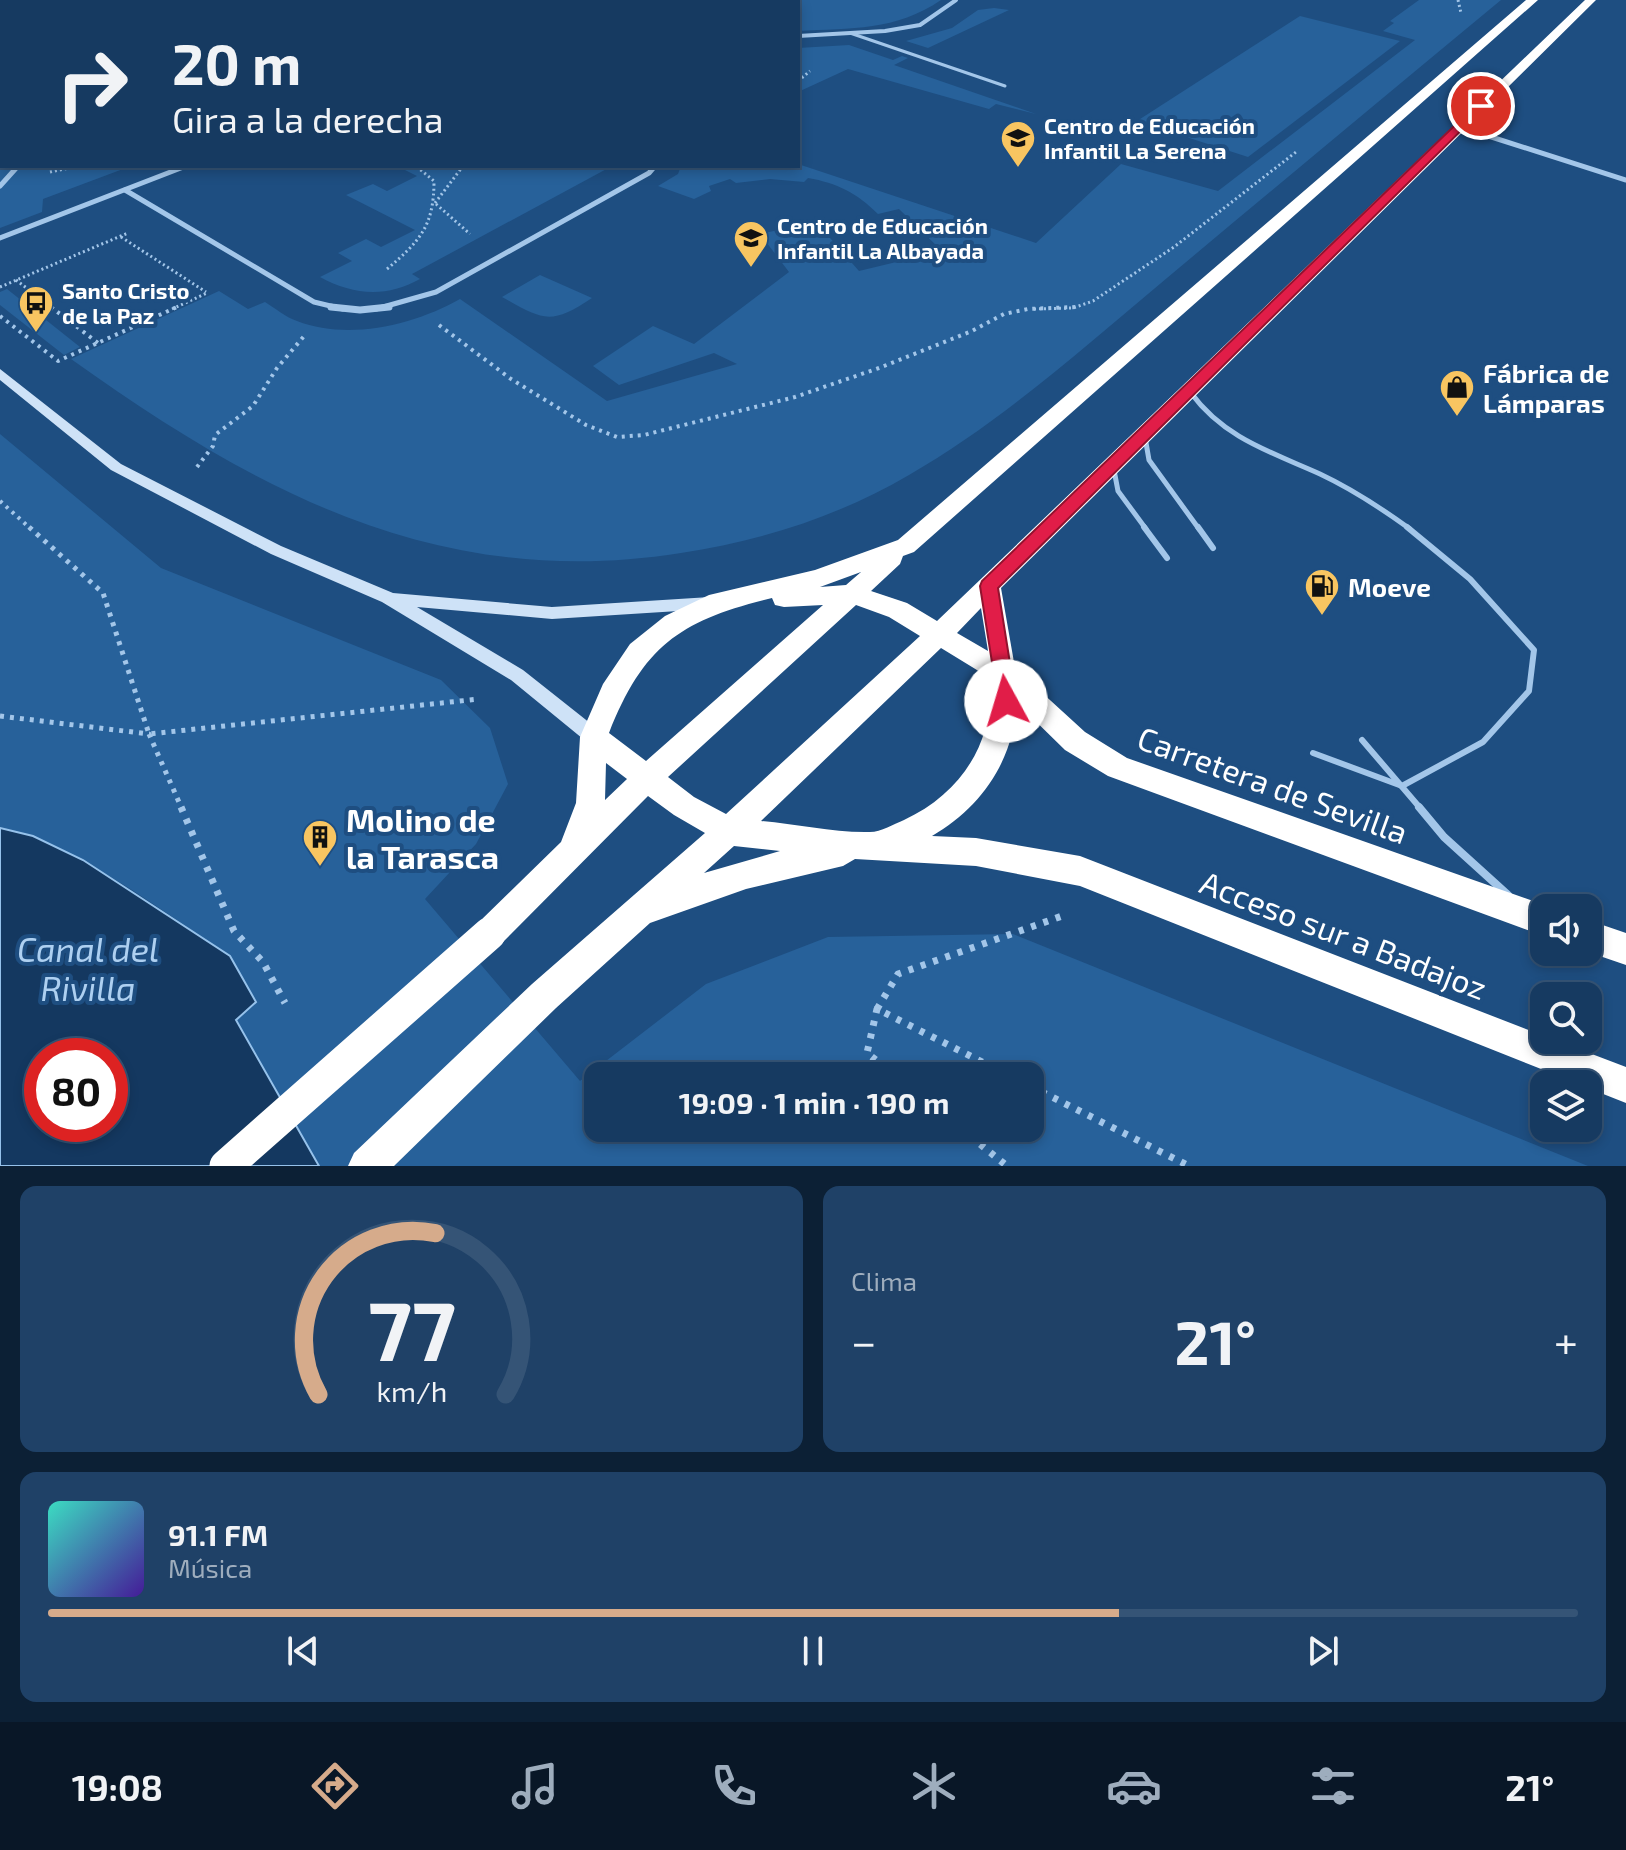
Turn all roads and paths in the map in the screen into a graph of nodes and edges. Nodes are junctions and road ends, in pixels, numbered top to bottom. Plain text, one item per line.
1 (956, 0) edge
2 (1458, 0) edge
3 (1533, 0) edge
4 (1591, 0) edge
5 (1461, 20) dead end
6 (850, 33) junction
7 (800, 36) edge
8 (1005, 86) dead end
9 (1459, 127) junction
10 (1302, 147) dead end
11 (16, 168) edge
12 (74, 168) edge
13 (181, 168) edge
14 (418, 168) edge
15 (461, 168) edge
16 (653, 168) edge
17 (49, 172) dead end
18 (1626, 180) edge
19 (0, 186) edge
20 (125, 190) junction
21 (435, 203) junction
22 (133, 231) dead end
23 (121, 237) junction
24 (0, 238) edge
25 (487, 264) junction
26 (16, 280) junction
27 (0, 287) edge
28 (409, 303) junction
29 (337, 311) junction
30 (0, 316) edge
31 (98, 343) junction
32 (0, 373) edge
33 (1190, 390) junction
34 (1144, 434) junction
35 (1113, 465) junction
36 (179, 500) junction
37 (0, 501) edge
38 (906, 546) junction
39 (1213, 548) dead end
40 (1167, 558) dead end
41 (989, 586) junction
42 (853, 594) junction
43 (388, 598) junction
44 (718, 602) junction
45 (939, 634) junction
46 (1003, 673) junction
47 (517, 675) junction
48 (0, 716) edge
49 (149, 734) junction
50 (594, 737) junction
51 (1362, 740) dead end
52 (1313, 753) dead end
53 (646, 779) junction
54 (1402, 786) junction
55 (729, 831) junction
56 (873, 847) junction
57 (572, 854) junction
58 (1080, 871) junction
59 (1530, 911) edge
60 (635, 915) junction
61 (1530, 915) edge
62 (1602, 941) edge
63 (1626, 949) edge
64 (285, 1003) dead end
65 (877, 1009) junction
66 (878, 1062) edge
67 (982, 1062) edge
68 (1626, 1085) edge
69 (1044, 1093) edge
70 (977, 1142) edge
71 (226, 1166) edge
72 (367, 1166) edge
73 (1007, 1166) edge
74 (1189, 1166) edge

1 - 6 street
2 - 5 path
3 - 38 highway
4 - 9 highway
6 - 7 street
6 - 8 lane
9 - 18 street
9 - 33 highway
10 - 28 path
11 - 19 street
12 - 17 path
13 - 20 street
14 - 21 path
15 - 21 path
16 - 25 street
20 - 24 street
20 - 29 street
21 - 25 path
21 - 29 path
22 - 23 path
23 - 26 path
23 - 31 path
25 - 28 street
26 - 27 path
26 - 31 path
28 - 29 street
29 - 36 path
30 - 31 path
32 - 36 street
33 - 34 highway
33 - 54 lane
34 - 35 highway
34 - 39 lane
35 - 40 lane
35 - 41 highway
36 - 43 street
37 - 49 path
38 - 42 highway
38 - 44 highway
41 - 45 highway
41 - 46 highway
42 - 44 highway
42 - 45 highway, Carretera de Sevilla
42 - 53 highway
43 - 44 street
43 - 47 street
44 - 50 highway
45 - 46 highway, Carretera de Sevilla
45 - 55 highway
46 - 56 highway
46 - 61 highway, Carretera de Sevilla
47 - 49 path
47 - 50 street
48 - 49 path
49 - 64 path
50 - 53 highway
50 - 57 highway
51 - 54 lane
52 - 54 lane
53 - 55 highway
53 - 57 highway
54 - 59 lane
55 - 56 highway
55 - 60 highway
56 - 58 highway
56 - 60 highway
57 - 71 highway, bridge
58 - 65 path
58 - 68 highway, Acceso sur a Badajoz
60 - 72 highway
62 - 63 highway
65 - 66 path
65 - 67 path
69 - 74 path
70 - 73 path

